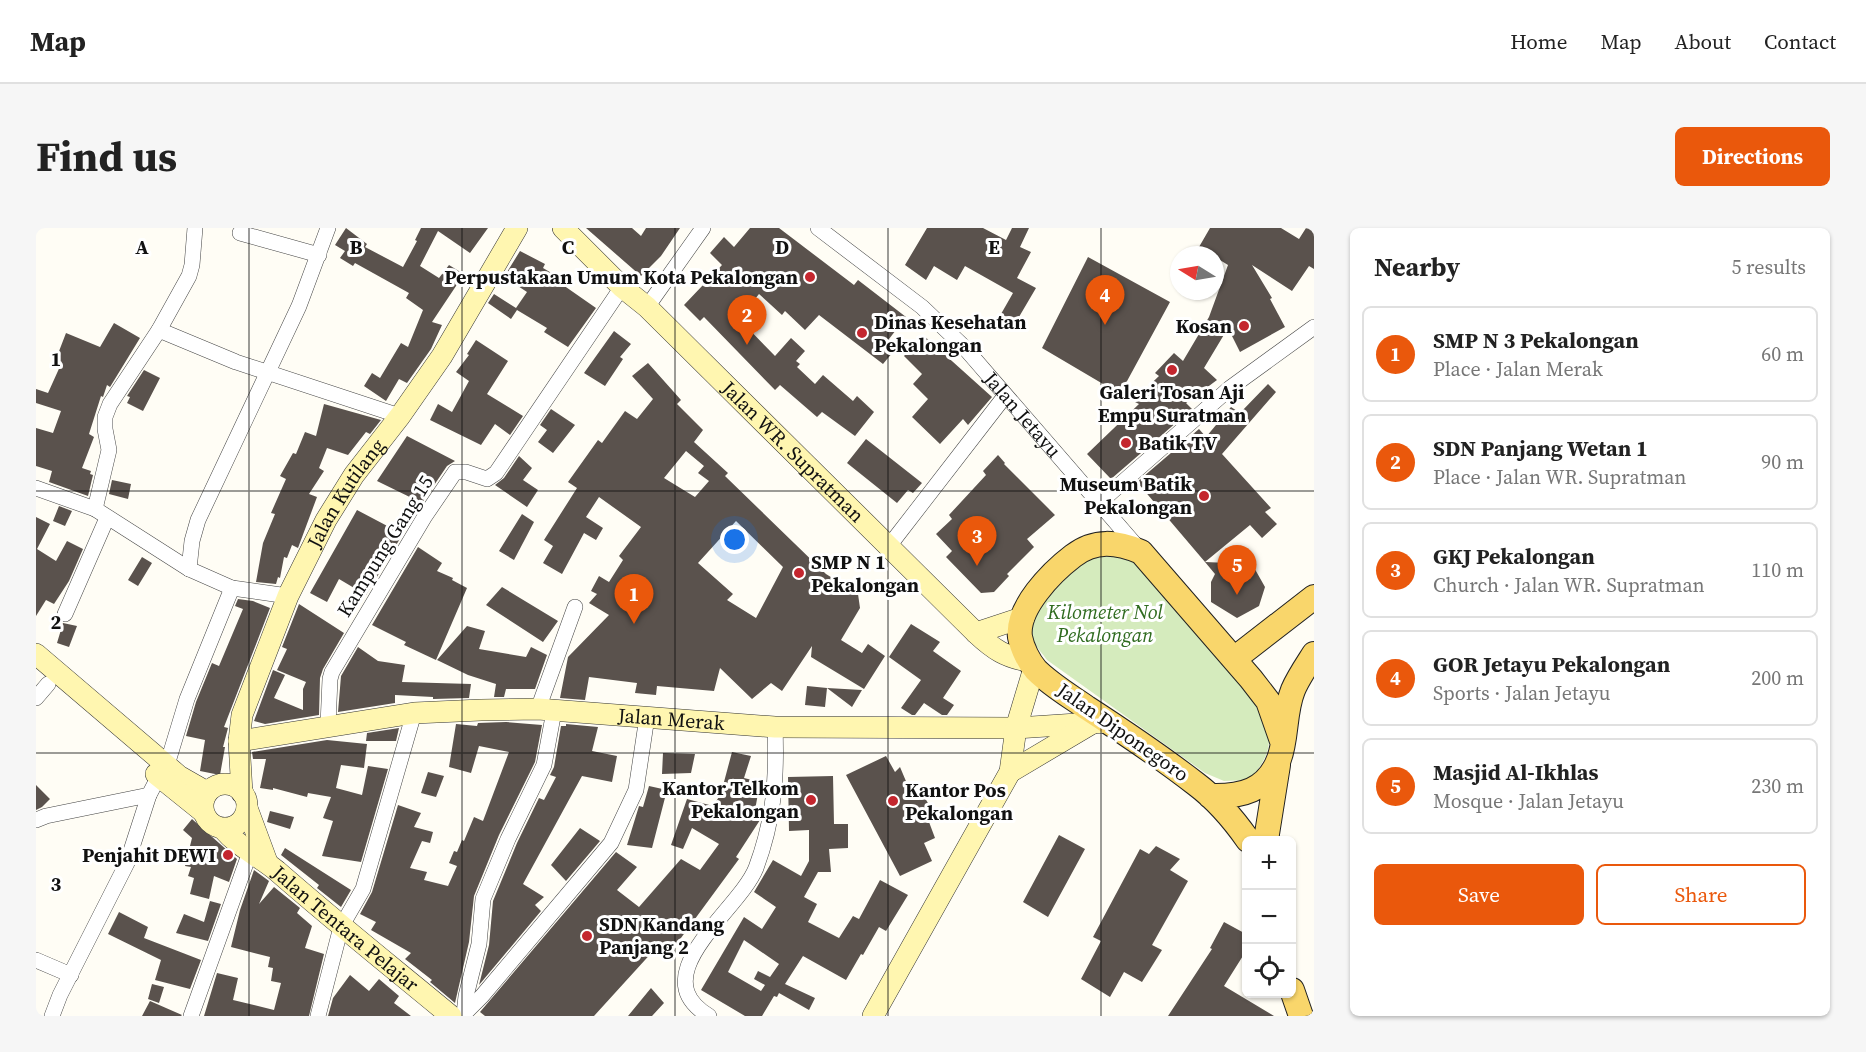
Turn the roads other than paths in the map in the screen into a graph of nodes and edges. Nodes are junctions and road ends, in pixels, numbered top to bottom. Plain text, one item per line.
1 (195, 228) edge
2 (328, 228) edge
3 (517, 228) edge
4 (562, 228) edge
5 (704, 228) edge
6 (818, 228) edge
7 (240, 233) dead end
8 (319, 255) junction
9 (622, 287) junction
10 (647, 307) junction
11 (1314, 327) edge
12 (159, 330) junction
13 (267, 373) junction
14 (1005, 396) junction
15 (400, 416) junction
16 (36, 488) edge
17 (1099, 503) junction
18 (101, 514) junction
19 (889, 546) junction
20 (1141, 552) junction
21 (189, 569) junction
22 (232, 588) junction
23 (288, 596) junction
24 (1314, 597) edge
25 (575, 607) dead end
26 (66, 614) dead end
27 (1024, 617) junction
28 (976, 633) junction
29 (36, 654) edge
30 (1314, 654) edge
31 (1234, 659) junction
32 (1033, 665) junction
33 (40, 685) edge
34 (546, 710) junction
35 (414, 713) junction
36 (647, 717) junction
37 (1101, 722) junction
38 (107, 724) junction
39 (328, 725) junction
40 (775, 727) junction
41 (1016, 728) junction
42 (239, 746) junction
43 (1281, 750) junction
44 (168, 772) junction
45 (1010, 772) junction
46 (149, 795) junction
47 (239, 795) junction
48 (1210, 796) junction
49 (205, 802) junction
50 (36, 820) edge
51 (223, 829) junction
52 (1245, 836) edge
53 (1267, 836) edge
54 (258, 857) junction
55 (341, 927) junction
56 (36, 960) edge
57 (71, 975) junction
58 (1295, 998) edge
59 (459, 1015) edge
60 (52, 1016) edge
61 (191, 1016) edge
62 (318, 1016) edge
63 (709, 1016) edge
64 (873, 1016) edge
65 (1301, 1016) edge

1 - 12 street
2 - 8 street
3 - 15 street, Jalan Kutilang
4 - 9 street, Jalan WR. Supratman
5 - 10 street
6 - 14 street, Jalan Jetayu
7 - 8 street
8 - 13 street
9 - 10 street, Jalan WR. Supratman
9 - 39 street, Kampung Gang 15
10 - 19 street, Jalan WR. Supratman
11 - 17 street
12 - 13 street
12 - 18 street
13 - 15 street
13 - 21 street
14 - 17 street, Jalan Jetayu
14 - 19 street
15 - 23 street, Jalan Kutilang
16 - 18 street
17 - 20 street, Jalan Jetayu
18 - 21 street
18 - 26 street
19 - 28 street, Jalan WR. Supratman
20 - 27 main road
20 - 31 main road, Jalan Jetayu
21 - 22 street
22 - 23 street
22 - 44 street
23 - 42 street, Jalan Kutilang
24 - 31 main road
25 - 34 street
27 - 28 street
27 - 32 main road
28 - 32 street, Jalan WR. Supratman
29 - 38 street
30 - 43 main road
31 - 43 main road, Jalan Jetayu
32 - 37 main road, Jalan Diponegoro
32 - 41 street
33 - 38 street
34 - 35 street, Jalan Merak
34 - 36 street, Jalan Merak
34 - 59 street
35 - 39 street, Jalan Merak
35 - 55 street
36 - 40 street, Jalan Merak
36 - 59 street
37 - 41 street, Jalan Merak
37 - 45 street
37 - 48 main road, Jalan Diponegoro
38 - 44 street, Jalan Tentara Pelajar
39 - 42 street, Jalan Merak
40 - 41 street, Jalan Merak
40 - 63 street
41 - 45 street
42 - 47 street, Jalan Kutilang
43 - 48 main road
43 - 53 main road, Jalan Jetayu
44 - 46 street
44 - 49 street, Jalan Tentara Pelajar
45 - 64 street
46 - 50 street
46 - 57 street
47 - 49 street
47 - 51 street
47 - 54 street, Jalan Tentara Pelajar
48 - 52 main road, Jalan Diponegoro
49 - 51 street, Jalan Tentara Pelajar
51 - 54 street, Jalan Tentara Pelajar
54 - 55 street, Jalan Tentara Pelajar
54 - 61 street
55 - 59 street, Jalan Tentara Pelajar
55 - 62 street
56 - 57 street
57 - 60 street
58 - 65 main road

